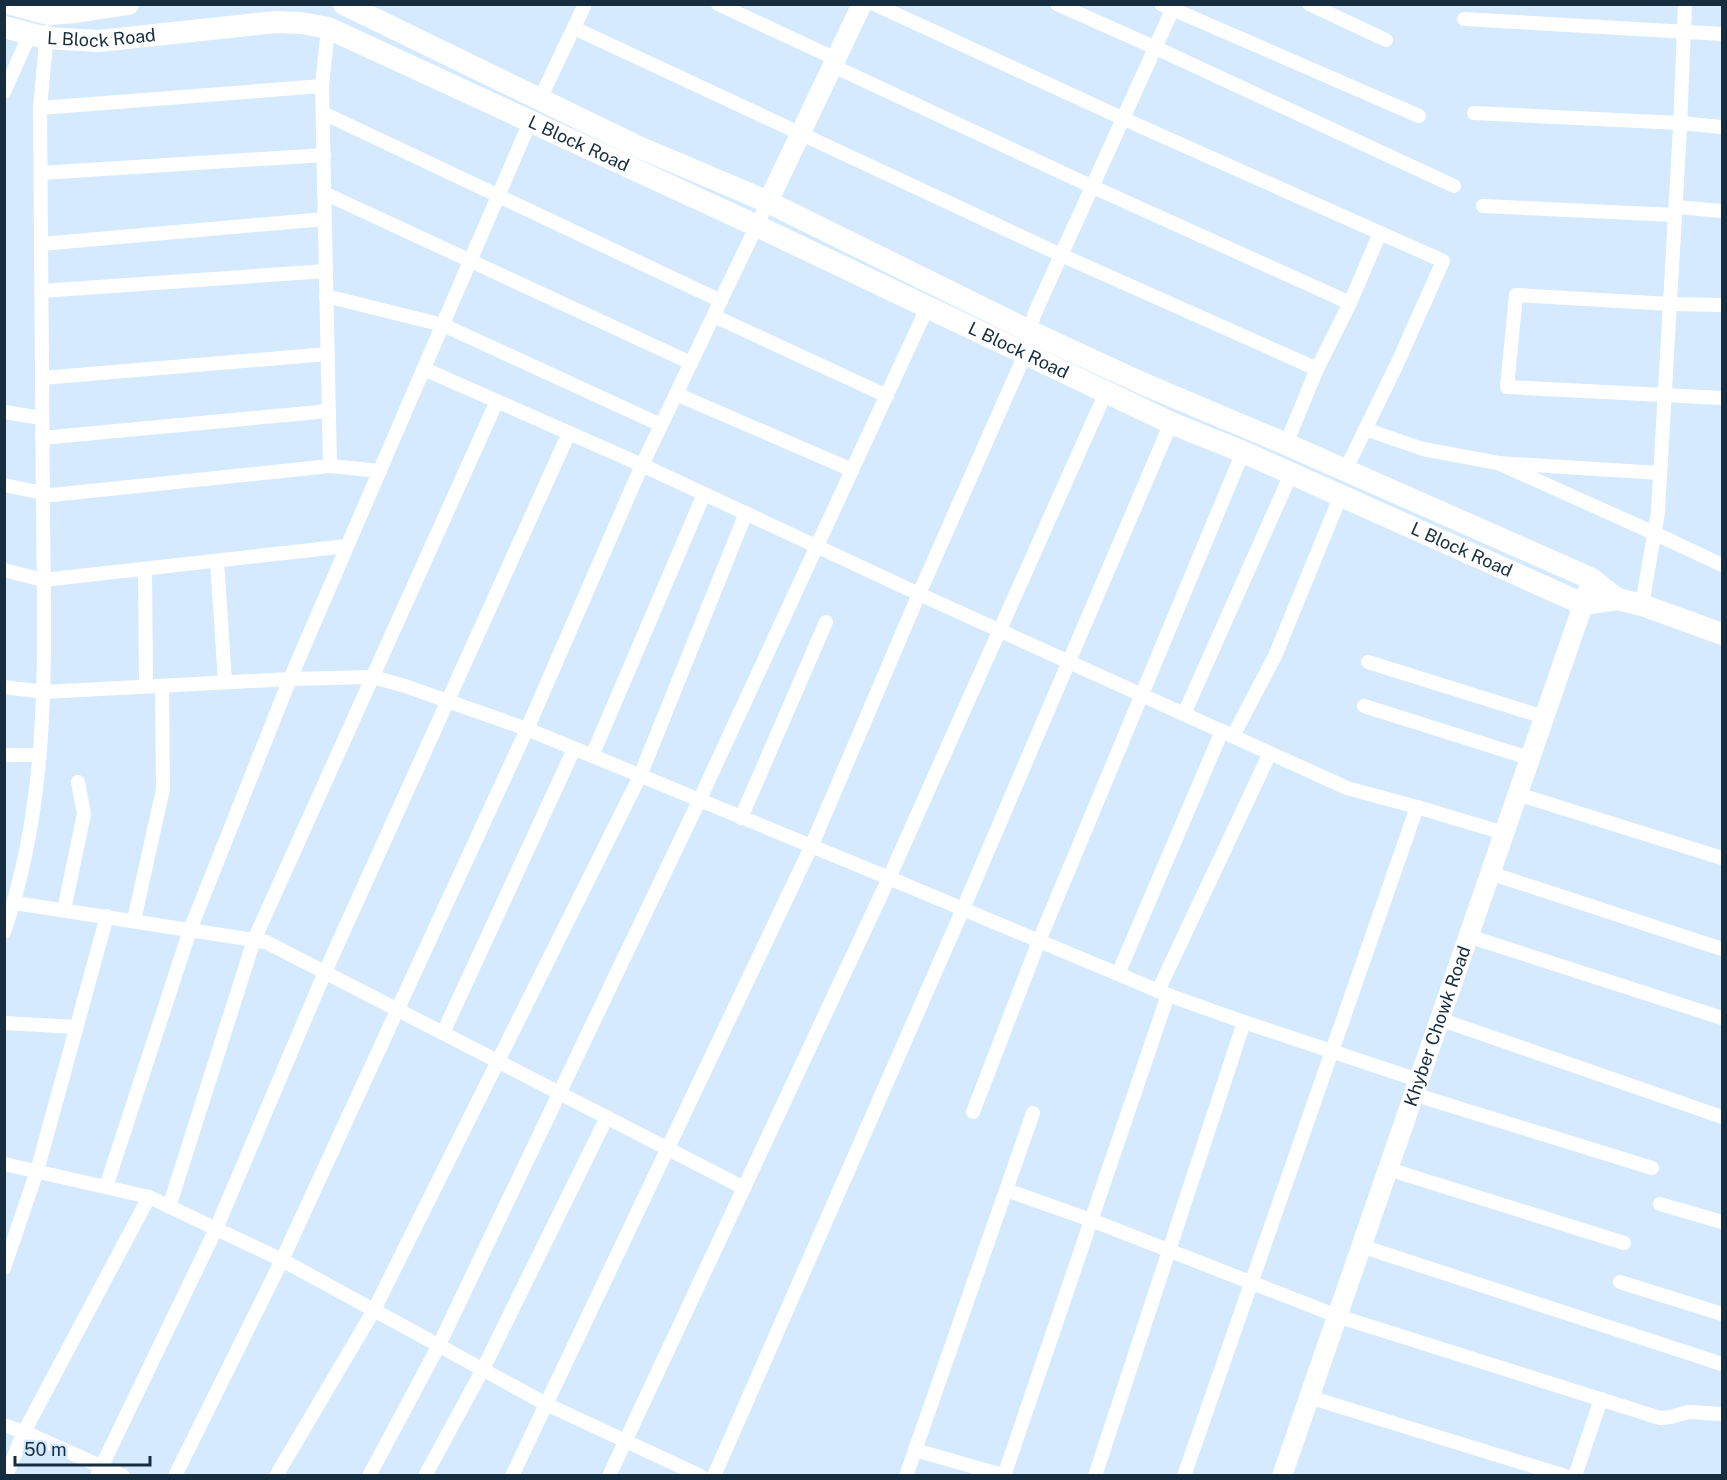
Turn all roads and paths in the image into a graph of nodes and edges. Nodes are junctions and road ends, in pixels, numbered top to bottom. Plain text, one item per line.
1 (11, 4) edge
2 (128, 4) edge
3 (338, 4) edge
4 (344, 4) edge
5 (585, 4) edge
6 (718, 4) edge
7 (862, 4) edge
8 (874, 4) edge
9 (1057, 4) edge
10 (1309, 4) edge
11 (1685, 4) edge
12 (1169, 6) edge
13 (96, 9) junction
14 (48, 14) junction
15 (1464, 19) dead end
16 (4, 27) edge
17 (328, 28) junction
18 (574, 28) junction
19 (1684, 33) junction
20 (1722, 34) edge
21 (38, 36) junction
22 (1386, 40) dead end
23 (99, 41) junction
24 (1156, 48) junction
25 (835, 62) junction
26 (322, 86) junction
27 (4, 92) edge
28 (540, 99) junction
29 (40, 108) junction
30 (323, 113) junction
31 (1474, 113) dead end
32 (1419, 116) dead end
33 (1124, 119) junction
34 (530, 123) junction
35 (1680, 123) junction
36 (1722, 128) edge
37 (801, 134) junction
38 (324, 155) junction
39 (41, 173) junction
40 (1454, 186) dead end
41 (1093, 187) junction
42 (324, 193) junction
43 (498, 196) junction
44 (768, 202) junction
45 (1483, 206) dead end
46 (1675, 211) junction
47 (1722, 211) edge
48 (325, 219) junction
49 (757, 226) junction
50 (1380, 233) junction
51 (41, 244) junction
52 (1062, 255) junction
53 (470, 260) junction
54 (326, 271) junction
55 (41, 291) junction
56 (327, 296) junction
57 (721, 301) junction
58 (1350, 303) junction
59 (1670, 304) junction
60 (1722, 305) edge
61 (927, 308) junction
62 (714, 316) junction
63 (443, 325) junction
64 (1028, 343) junction
65 (328, 354) junction
66 (691, 363) junction
67 (424, 369) junction
68 (1317, 369) junction
69 (42, 378) junction
70 (1106, 392) junction
71 (676, 394) junction
72 (1664, 395) junction
73 (886, 396) junction
74 (1722, 398) edge
75 (497, 401) junction
76 (329, 411) junction
77 (4, 412) edge
78 (42, 418) junction
79 (1171, 423) junction
80 (661, 425) junction
81 (1365, 429) junction
82 (569, 433) junction
83 (42, 438) junction
84 (1286, 444) junction
85 (1242, 452) junction
86 (1498, 463) junction
87 (642, 465) junction
88 (330, 466) junction
89 (852, 470) junction
90 (380, 471) junction
91 (1345, 471) junction
92 (1660, 473) junction
93 (1291, 474) junction
94 (4, 485) edge
95 (43, 492) junction
96 (704, 494) junction
97 (1341, 495) junction
98 (746, 513) junction
99 (1654, 533) junction
100 (347, 546) junction
101 (817, 546) junction
102 (217, 561) junction
103 (1722, 565) edge
104 (145, 569) junction
105 (4, 570) edge
106 (1592, 579) junction
107 (43, 580) junction
108 (919, 594) junction
109 (1617, 599) junction
110 (1582, 603) junction
111 (1642, 605) junction
112 (826, 622) dead end
113 (999, 630) junction
114 (1722, 634) edge
115 (1069, 662) junction
116 (1368, 662) dead end
117 (373, 677) junction
118 (290, 679) junction
119 (225, 682) junction
120 (146, 686) junction
121 (162, 686) junction
122 (4, 687) edge
123 (44, 692) junction
124 (1142, 695) junction
125 (448, 701) junction
126 (1364, 706) dead end
127 (1184, 714) junction
128 (1544, 717) junction
129 (527, 729) junction
130 (1228, 734) junction
131 (574, 749) junction
132 (1270, 753) junction
133 (4, 755) edge
134 (39, 755) junction
135 (592, 756) junction
136 (1529, 758) junction
137 (640, 776) junction
138 (78, 782) dead end
139 (1517, 794) junction
140 (699, 801) junction
141 (1417, 807) junction
142 (741, 818) junction
143 (1504, 833) junction
144 (811, 847) junction
145 (1722, 858) edge
146 (1490, 873) junction
147 (889, 878) junction
148 (15, 903) junction
149 (963, 909) junction
150 (63, 910) junction
151 (107, 916) junction
152 (134, 920) junction
153 (190, 930) junction
154 (4, 932) edge
155 (1468, 936) junction
156 (254, 940) junction
157 (1039, 941) junction
158 (1722, 949) edge
159 (325, 972) junction
160 (1118, 974) junction
161 (1163, 993) junction
162 (398, 1010) junction
163 (1722, 1018) edge
164 (1439, 1019) junction
165 (1244, 1022) junction
166 (4, 1023) edge
167 (76, 1027) junction
168 (443, 1033) junction
169 (1332, 1051) junction
170 (498, 1061) junction
171 (1416, 1087) junction
172 (559, 1093) junction
173 (973, 1112) dead end
174 (1033, 1113) dead end
175 (607, 1117) junction
176 (1722, 1117) edge
177 (667, 1149) junction
178 (4, 1164) edge
179 (1652, 1168) dead end
180 (1388, 1169) junction
181 (37, 1171) junction
182 (106, 1187) junction
183 (744, 1188) junction
184 (1006, 1190) junction
185 (148, 1197) junction
186 (1660, 1204) dead end
187 (169, 1207) junction
188 (1091, 1220) junction
189 (1722, 1222) edge
190 (216, 1229) junction
191 (1624, 1243) dead end
192 (1361, 1246) junction
193 (1169, 1250) junction
194 (282, 1260) junction
195 (4, 1268) edge
196 (1620, 1282) dead end
197 (1251, 1283) junction
198 (374, 1310) junction
199 (1722, 1314) edge
200 (1337, 1316) junction
201 (439, 1345) junction
202 (1722, 1364) edge
203 (483, 1369) junction
204 (1309, 1397) junction
205 (1601, 1399) junction
206 (546, 1404) junction
207 (1722, 1414) edge
208 (4, 1425) edge
209 (24, 1432) junction
210 (626, 1440) junction
211 (915, 1450) junction
212 (99, 1471) edge
213 (1286, 1474) edge
214 (1004, 1475) edge
215 (6, 1476) edge
216 (123, 1476) edge
217 (175, 1476) edge
218 (276, 1476) edge
219 (369, 1476) edge
220 (425, 1476) edge
221 (512, 1476) edge
222 (609, 1476) edge
223 (701, 1476) edge
224 (714, 1476) edge
225 (906, 1476) edge
226 (1095, 1476) edge
227 (1184, 1476) edge
228 (1564, 1476) edge
229 (1575, 1476) edge

1 - 14 main road, L Block Road
2 - 13 main road, L Block Road
3 - 17 street
4 - 28 main road, L Block Road
5 - 18 street
6 - 25 street
7 - 25 street
8 - 33 street
9 - 24 street
10 - 22 street
11 - 19 street
12 - 24 street
12 - 32 street
13 - 14 main road, L Block Road
13 - 23 main road
14 - 21 street
15 - 19 street
16 - 21 main road, L Block Road
17 - 23 main road, L Block Road
17 - 26 street
17 - 34 main road, L Block Road
18 - 28 street
18 - 37 street
19 - 20 street
19 - 35 street
21 - 23 main road, L Block Road
21 - 27 street
21 - 29 street
24 - 33 street
24 - 40 street
25 - 37 street
25 - 41 street
26 - 29 street
26 - 30 street
28 - 44 main road, L Block Road
29 - 39 street
30 - 38 street
30 - 43 street
31 - 35 street
33 - 41 street
33 - 50 street
34 - 43 street
34 - 49 main road, L Block Road
35 - 36 street
35 - 46 street
37 - 44 street
37 - 52 street
38 - 39 street
38 - 42 street
39 - 51 street
41 - 52 street
41 - 58 street
42 - 48 street
42 - 53 street
43 - 53 street
43 - 57 street
44 - 49 street
44 - 64 main road, L Block Road
45 - 46 street
46 - 47 street
46 - 59 street
48 - 51 street
48 - 54 street
49 - 57 street
49 - 61 main road, L Block Road
50 - 58 street
50 - 81 street
51 - 55 street
52 - 64 street
52 - 68 street
53 - 63 street
53 - 66 street
54 - 55 street
54 - 56 street
55 - 69 street
56 - 63 street
56 - 65 street
57 - 62 street
58 - 68 street
59 - 60 street
59 - 72 street
59 - 72 street
61 - 64 main road, L Block Road
61 - 73 street
62 - 66 street
62 - 73 street
63 - 67 street
63 - 80 street
64 - 70 main road, L Block Road
64 - 84 main road, L Block Road
64 - 108 street
65 - 69 street
65 - 76 street
66 - 71 street
67 - 75 street
67 - 90 street
68 - 84 street
69 - 78 street
70 - 79 main road, L Block Road
70 - 113 street
71 - 80 street
71 - 89 street
72 - 74 street
72 - 92 street
73 - 89 street
75 - 82 street
75 - 117 street
76 - 83 street
76 - 88 street
77 - 78 street
78 - 83 street
79 - 85 main road, L Block Road
79 - 115 street
80 - 87 street
81 - 86 street
81 - 91 street
82 - 87 street
82 - 125 street
83 - 95 street
84 - 91 main road, L Block Road
85 - 93 main road, L Block Road
85 - 124 street
86 - 92 street
86 - 99 street
87 - 96 street
87 - 129 street
88 - 90 street
88 - 95 street
89 - 101 street
90 - 100 street
91 - 106 main road, L Block Road
92 - 99 street
93 - 97 main road, L Block Road
93 - 127 street
94 - 95 street
95 - 107 street
96 - 98 street
96 - 135 street
97 - 110 main road, L Block Road
97 - 130 street
98 - 101 street
98 - 137 street
99 - 103 street
99 - 111 street
100 - 102 street
100 - 118 street
101 - 108 street
101 - 140 street
102 - 104 street
102 - 119 street
104 - 107 street
104 - 120 street
105 - 107 street
106 - 109 main road, L Block Road
106 - 110 street, Khyber Chowk Road
107 - 123 street
108 - 113 street
108 - 144 street
109 - 110 main road
109 - 111 main road
110 - 128 street, Khyber Chowk Road
111 - 114 main road
112 - 142 street
113 - 115 street
113 - 147 street
115 - 124 street
115 - 149 street
116 - 128 street
117 - 118 street
117 - 125 street
117 - 156 street
118 - 119 street
118 - 153 street
119 - 121 street
120 - 121 street
120 - 123 street
121 - 152 street
122 - 123 street
123 - 134 street
124 - 127 street
124 - 157 street
125 - 129 street
125 - 159 street
126 - 136 street
127 - 130 street
128 - 136 street, Khyber Chowk Road
129 - 131 street
129 - 162 street
130 - 132 street
130 - 160 street
131 - 135 street
131 - 168 street
132 - 141 street
132 - 161 street
133 - 134 street
134 - 148 street
135 - 137 street
136 - 139 street, Khyber Chowk Road
137 - 140 street
137 - 170 street
138 - 150 street
139 - 143 street, Khyber Chowk Road
139 - 145 street
140 - 142 street
140 - 172 street
141 - 143 street
141 - 169 street
142 - 144 street
143 - 146 street, Khyber Chowk Road
144 - 147 street
144 - 177 street
146 - 155 street, Khyber Chowk Road
146 - 158 street
147 - 149 street
147 - 183 street
148 - 150 street
148 - 154 street
149 - 157 street
149 - 224 street
150 - 151 street
151 - 152 street
151 - 167 street
152 - 153 street
153 - 156 street
153 - 182 street
155 - 163 street
155 - 164 street, Khyber Chowk Road
156 - 159 street
156 - 187 street
157 - 160 street
157 - 173 street
159 - 162 street
159 - 190 street
160 - 161 street
161 - 165 street
161 - 188 street
162 - 168 street
162 - 194 street
164 - 171 street, Khyber Chowk Road
164 - 176 street
165 - 169 street
165 - 193 street
166 - 167 street
167 - 181 street
168 - 170 street
169 - 171 street
169 - 197 street
170 - 172 street
170 - 198 street
171 - 179 street
171 - 180 street, Khyber Chowk Road
172 - 175 street
172 - 201 street
174 - 184 street
175 - 177 street
175 - 203 street
177 - 183 street
177 - 206 street
178 - 181 street
180 - 191 street
180 - 192 street, Khyber Chowk Road
181 - 182 street
181 - 195 street
182 - 185 street
183 - 210 street
184 - 188 street
184 - 211 street
185 - 187 street
185 - 209 street
186 - 189 street
187 - 190 street
188 - 193 street
188 - 214 street
190 - 194 street
190 - 212 street
192 - 200 street, Khyber Chowk Road
192 - 202 street
193 - 197 street
193 - 226 street
194 - 198 street
194 - 217 street
196 - 199 street
197 - 200 street
197 - 227 street
198 - 201 street
198 - 218 street
200 - 204 street, Khyber Chowk Road
200 - 205 street
201 - 203 street
201 - 219 street
203 - 206 street
203 - 220 street
204 - 213 street, Khyber Chowk Road
204 - 228 street
205 - 207 street
205 - 229 street
206 - 210 street
206 - 221 street
208 - 209 street
209 - 212 street
209 - 215 street
210 - 222 street
210 - 223 street
211 - 214 street
211 - 225 street
212 - 216 street

